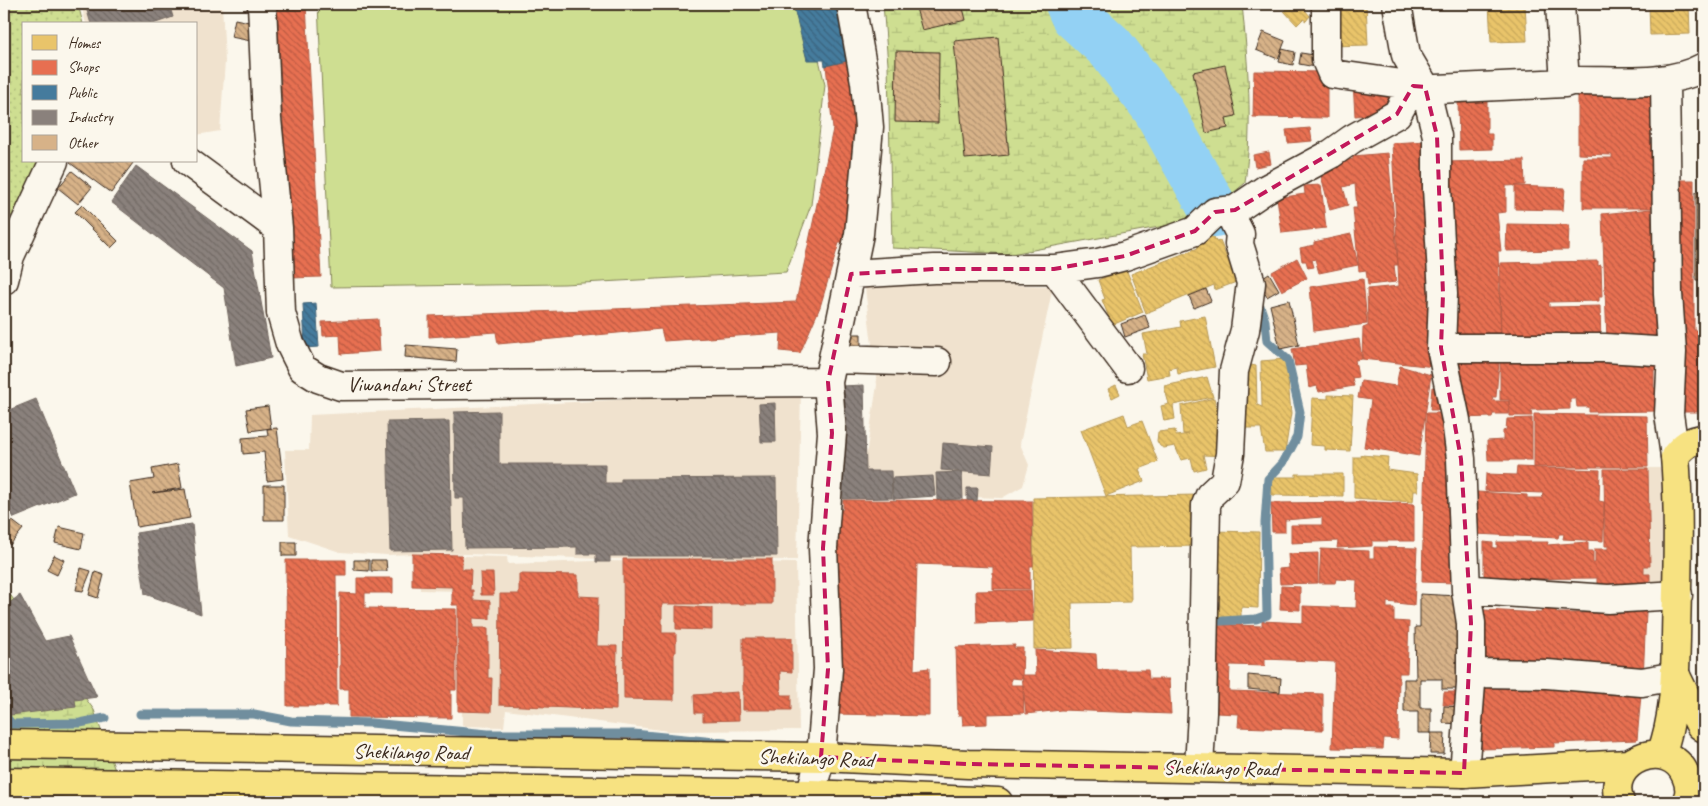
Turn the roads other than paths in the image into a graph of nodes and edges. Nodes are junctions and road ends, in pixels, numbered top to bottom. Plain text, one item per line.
1 (262, 4) edge
2 (852, 4) edge
3 (1326, 4) edge
4 (1397, 4) edge
5 (1560, 4) edge
6 (1704, 67) edge
7 (1666, 80) junction
8 (1565, 83) junction
9 (1419, 87) junction
10 (53, 162) edge
11 (188, 162) edge
12 (1235, 210) junction
13 (15, 218) edge
14 (278, 228) junction
15 (1054, 269) junction
16 (851, 274) junction
17 (4, 280) edge
18 (1440, 348) junction
19 (1672, 352) junction
20 (937, 362) dead end
21 (1128, 368) dead end
22 (831, 370) junction
23 (1456, 420) junction
24 (1704, 439) edge
25 (1675, 456) junction
26 (1475, 590) junction
27 (1678, 595) junction
28 (1477, 673) junction
29 (1676, 676) junction
30 (1704, 728) edge
31 (4, 744) edge
32 (1661, 754) junction
33 (821, 757) junction
34 (1628, 764) junction
35 (1199, 767) junction
36 (1471, 773) junction
37 (4, 782) edge
38 (306, 795) edge
39 (626, 797) edge
40 (1696, 797) edge
41 (809, 798) edge
42 (954, 801) edge
43 (998, 802) edge
44 (1620, 802) edge

1 - 14 street, Viwandani Street
2 - 16 street
3 - 9 street
4 - 9 street
5 - 8 street
6 - 7 street
7 - 8 street
7 - 19 street
8 - 9 street
9 - 12 street
9 - 18 street
10 - 13 street
11 - 14 street
12 - 15 street
12 - 35 street
13 - 17 street
14 - 22 street, Viwandani Street
15 - 16 street
15 - 21 street
16 - 22 street
18 - 19 street
18 - 23 street
19 - 25 street
20 - 22 street, Viwandani Street
22 - 33 street
23 - 26 street
23 - 36 street
24 - 25 main road
25 - 27 main road
26 - 27 street
26 - 28 street
27 - 29 main road
28 - 29 street
28 - 36 street
29 - 30 main road
29 - 32 main road
31 - 33 main road, Shekilango Road
32 - 34 main road, Shekilango Road
32 - 40 main road
33 - 35 main road, Shekilango Road
33 - 41 street
34 - 36 main road, Shekilango Road
34 - 44 main road
35 - 36 main road, Shekilango Road
37 - 38 main road, Shekilango Road
38 - 39 main road, Shekilango Road
39 - 41 main road, Shekilango Road
41 - 42 main road, Shekilango Road
42 - 43 main road, Shekilango Road

